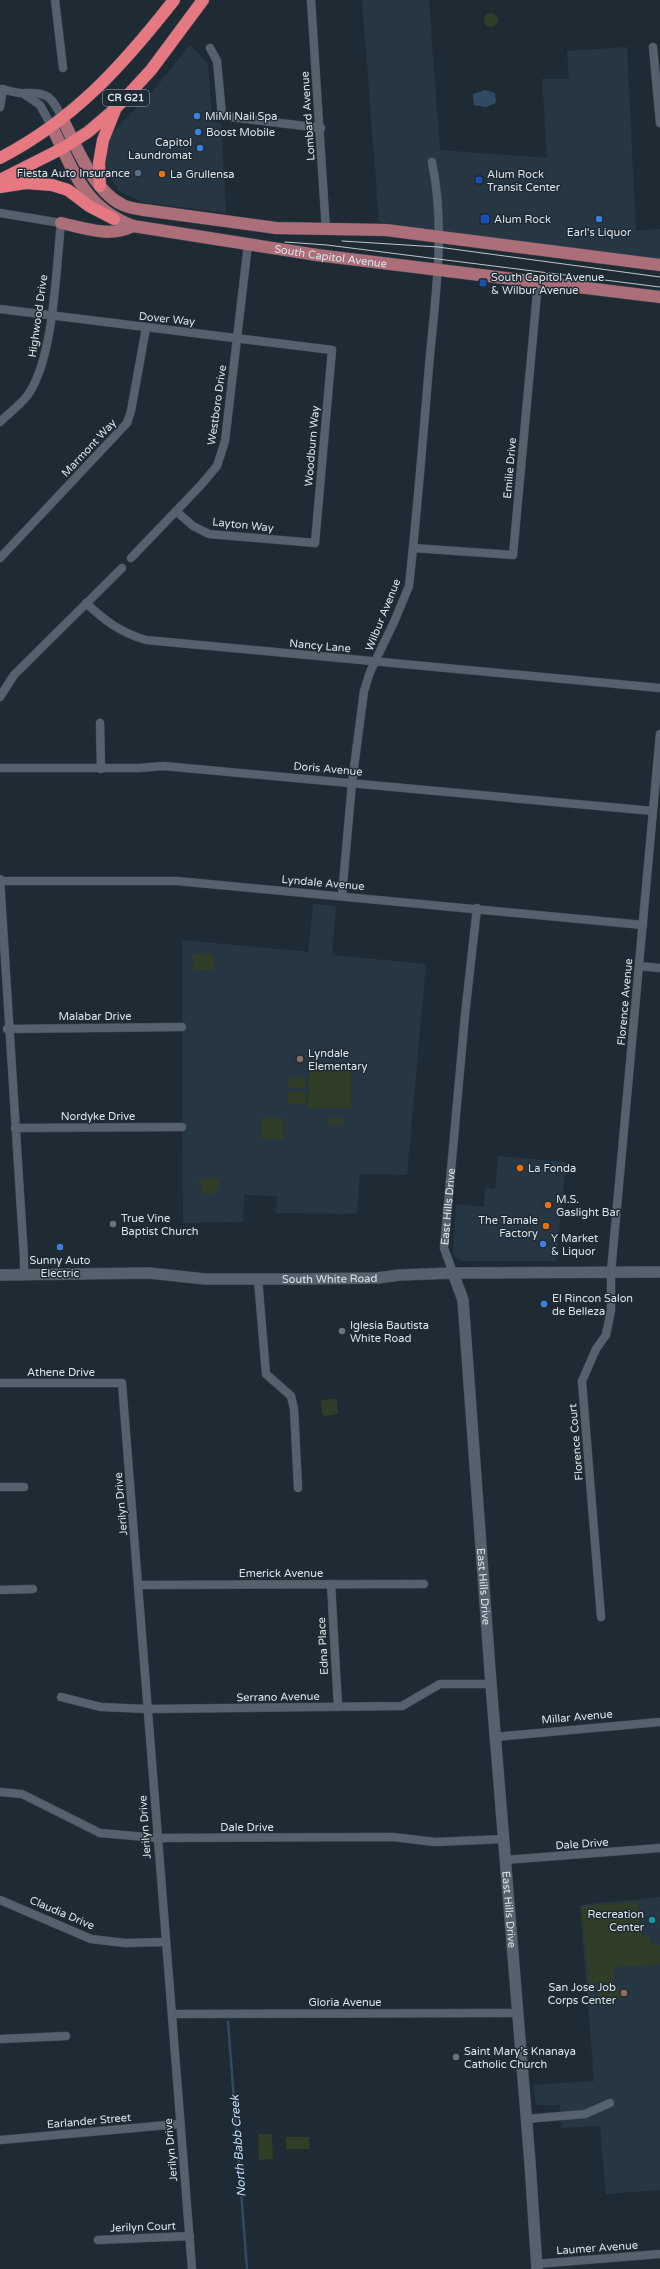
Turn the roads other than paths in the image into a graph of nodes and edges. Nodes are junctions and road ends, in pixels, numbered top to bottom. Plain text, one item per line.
1 (55, 0) edge
2 (174, 0) edge
3 (203, 0) edge
4 (311, 0) edge
5 (653, 47) dead end
6 (210, 48) dead end
7 (63, 68) dead end
8 (657, 70) edge
9 (2, 89) edge
10 (24, 94) junction
11 (0, 107) edge
12 (115, 109) junction
13 (62, 120) junction
14 (660, 124) edge
15 (52, 127) junction
16 (321, 128) junction
17 (74, 141) junction
18 (63, 148) junction
19 (0, 158) edge
20 (432, 162) dead end
21 (0, 180) edge
22 (100, 186) junction
23 (0, 187) edge
24 (0, 213) edge
25 (114, 219) junction
26 (61, 223) junction
27 (133, 226) junction
28 (326, 230) junction
29 (439, 236) junction
30 (248, 244) junction
31 (660, 265) edge
32 (437, 269) junction
33 (538, 282) junction
34 (660, 297) edge
35 (0, 309) edge
36 (50, 316) junction
37 (146, 328) junction
38 (237, 338) junction
39 (332, 350) joint
40 (0, 422) edge
41 (176, 511) junction
42 (314, 543) joint
43 (413, 548) junction
44 (0, 558) edge
45 (131, 558) dead end
46 (122, 568) dead end
47 (86, 603) junction
48 (375, 662) junction
49 (660, 688) edge
50 (0, 695) edge
51 (100, 723) dead end
52 (660, 734) edge
53 (0, 768) edge
54 (101, 769) junction
55 (352, 783) junction
56 (653, 810) junction
57 (0, 880) edge
58 (342, 895) junction
59 (477, 908) junction
60 (643, 925) junction
61 (639, 966) junction
62 (660, 968) edge
63 (182, 1027) dead end
64 (7, 1029) junction
65 (182, 1127) dead end
66 (15, 1128) junction
67 (611, 1272) junction
68 (660, 1272) edge
69 (24, 1273) junction
70 (453, 1273) junction
71 (0, 1275) edge
72 (258, 1279) junction
73 (122, 1382) joint
74 (0, 1383) edge
75 (0, 1487) edge
76 (24, 1487) dead end
77 (298, 1488) dead end
78 (331, 1584) junction
79 (424, 1584) dead end
80 (139, 1585) junction
81 (33, 1589) dead end
82 (0, 1590) edge
83 (601, 1617) dead end
84 (491, 1684) junction
85 (61, 1698) dead end
86 (338, 1707) junction
87 (147, 1709) junction
88 (660, 1722) edge
89 (495, 1737) junction
90 (0, 1792) edge
91 (157, 1838) junction
92 (504, 1839) junction
93 (660, 1848) edge
94 (506, 1860) junction
95 (0, 1900) edge
96 (165, 1942) junction
97 (517, 2013) junction
98 (172, 2014) junction
99 (66, 2036) dead end
100 (0, 2039) edge
101 (610, 2103) dead end
102 (526, 2119) junction
103 (179, 2124) junction
104 (0, 2140) edge
105 (190, 2236) junction
106 (98, 2240) dead end
107 (660, 2254) edge
108 (536, 2266) edge
109 (192, 2269) edge

1 - 7 street
2 - 13 highway, CR G21
3 - 12 highway, CR G21
4 - 16 street, Lombard Avenue
5 - 8 street
6 - 16 street
8 - 14 street
9 - 10 street
9 - 11 street
10 - 13 street
10 - 15 street
12 - 17 highway, CR G21
12 - 22 highway
13 - 15 highway, CR G21
13 - 17 main road, South Capitol Avenue
15 - 18 main road, South Capitol Avenue
15 - 19 highway, CR G21
16 - 28 street, Lombard Avenue
17 - 18 highway, CR G21
17 - 22 main road, South Capitol Avenue
18 - 21 highway, CR G21
18 - 25 main road, South Capitol Avenue
20 - 29 street, Wilbur Avenue
22 - 28 main road, South Capitol Avenue
23 - 25 highway
24 - 26 street
25 - 27 main road, South Capitol Avenue
26 - 27 main road
26 - 36 street, Highwood Drive
27 - 30 main road, South Capitol Avenue
28 - 29 main road, South Capitol Avenue
29 - 31 main road, South Capitol Avenue
29 - 32 street, Wilbur Avenue
30 - 32 main road, South Capitol Avenue
30 - 38 street, Westboro Drive
32 - 33 main road, South Capitol Avenue
32 - 43 street, Wilbur Avenue
33 - 34 main road, South Capitol Avenue
33 - 43 street, Emilie Drive
35 - 36 street, Dover Way
36 - 37 street, Dover Way
36 - 40 street, Highwood Drive
37 - 38 street, Dover Way
37 - 44 street, Marmont Way
38 - 39 street, Dover Way
38 - 41 street, Westboro Drive
39 - 42 street, Woodburn Way
41 - 42 street, Layton Way
41 - 45 street, Westboro Drive
43 - 48 street, Wilbur Avenue
46 - 47 street
47 - 48 street, Nancy Lane
47 - 50 street
48 - 49 street, Nancy Lane
48 - 55 street, Wilbur Avenue
51 - 54 street
52 - 56 street, Florence Avenue
53 - 54 street, Doris Avenue
54 - 55 street, Doris Avenue
55 - 56 street, Doris Avenue
55 - 58 street, Wilbur Avenue
56 - 60 street, Florence Avenue
57 - 58 street, Lyndale Avenue
57 - 64 street
58 - 59 street, Lyndale Avenue
59 - 60 street, Lyndale Avenue
59 - 70 street, East Hills Drive
60 - 61 street, Florence Avenue
61 - 62 street
61 - 67 street, Florence Avenue
63 - 64 street, Malabar Drive
64 - 66 street
65 - 66 street, Nordyke Drive
66 - 69 street
67 - 68 street, South White Road
67 - 70 street, South White Road
67 - 83 street, Florence Court
69 - 71 street, South White Road
69 - 72 street, South White Road
70 - 72 street, South White Road
70 - 84 street, East Hills Drive
72 - 77 street
73 - 74 street, Athene Drive
73 - 80 street, Jerilyn Drive
75 - 76 street
78 - 79 street, Emerick Avenue
78 - 80 street, Emerick Avenue
78 - 86 street, Edna Place
80 - 87 street, Jerilyn Drive
81 - 82 street
84 - 86 street, Serrano Avenue
84 - 89 street, East Hills Drive
85 - 87 street, Serrano Avenue
86 - 87 street, Serrano Avenue
87 - 91 street, Jerilyn Drive
88 - 89 street, Millar Avenue
89 - 92 street, East Hills Drive
90 - 91 street, Dale Drive
91 - 92 street, Dale Drive
91 - 96 street, Jerilyn Drive
92 - 94 street, East Hills Drive
93 - 94 street, Dale Drive
94 - 97 street, East Hills Drive
95 - 96 street, Claudia Drive
96 - 98 street, Jerilyn Drive
97 - 98 street, Gloria Avenue
97 - 102 street, East Hills Drive
98 - 103 street, Jerilyn Drive
99 - 100 street
101 - 102 street
102 - 108 street, East Hills Drive
103 - 104 street, Earlander Street
103 - 105 street, Jerilyn Drive
105 - 106 street, Jerilyn Court
105 - 109 street, Jerilyn Drive
107 - 108 street, Laumer Avenue

